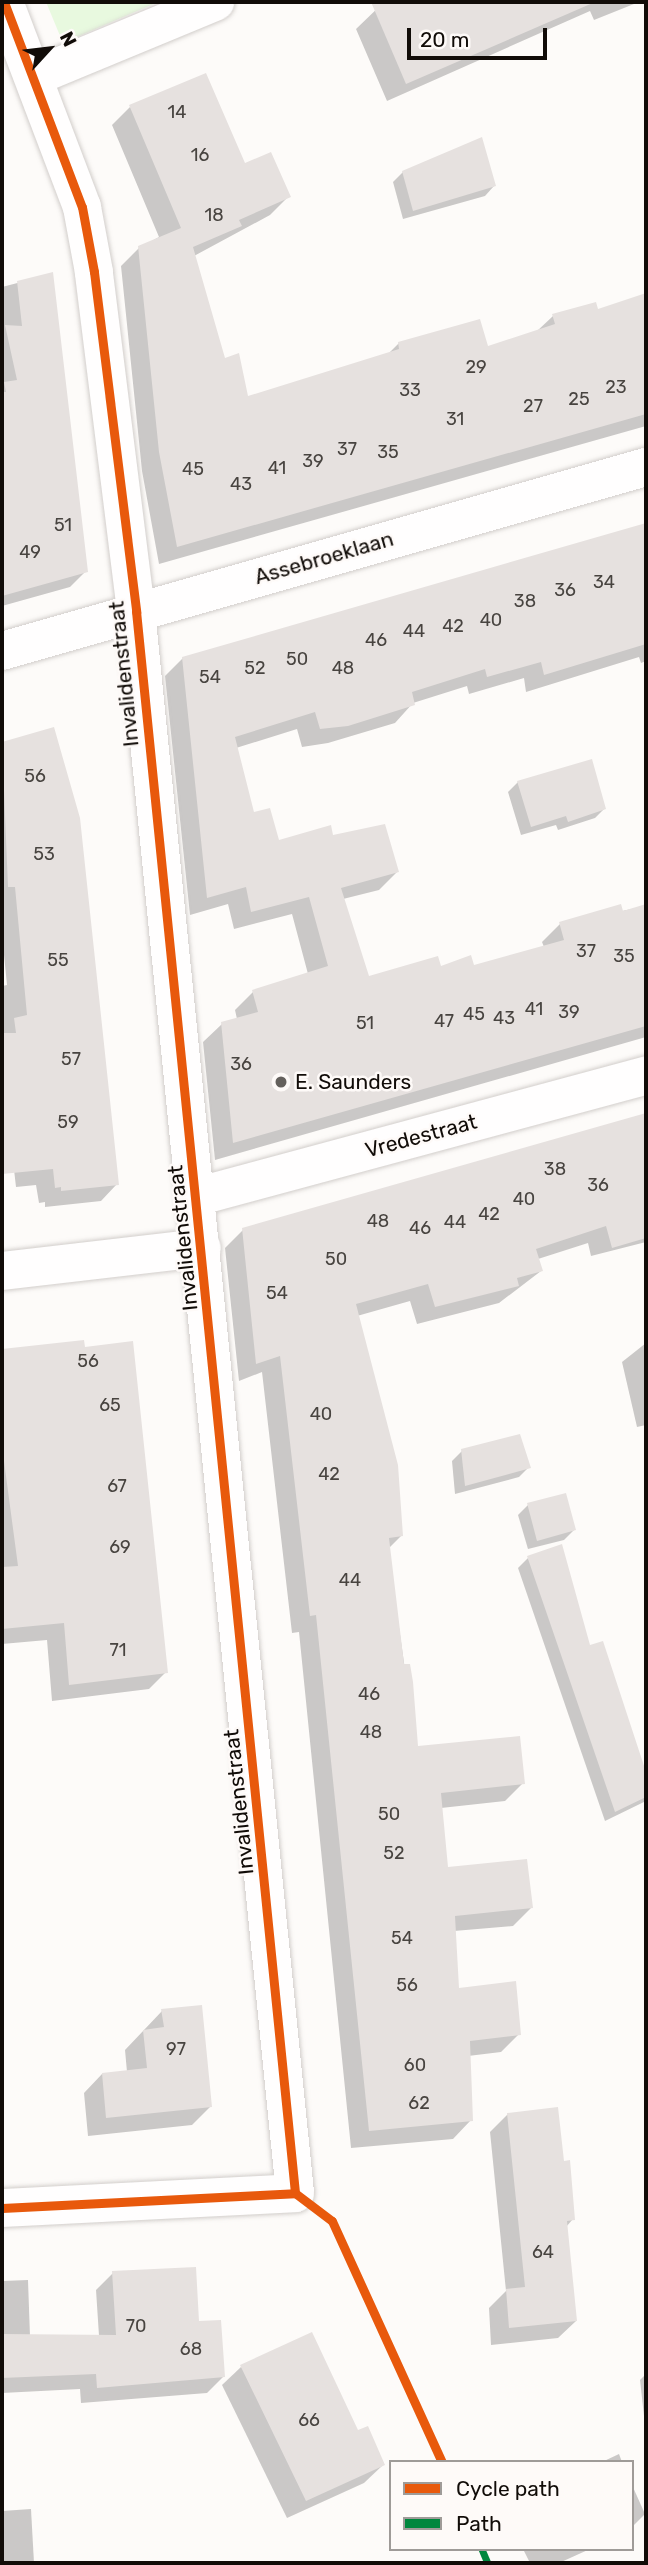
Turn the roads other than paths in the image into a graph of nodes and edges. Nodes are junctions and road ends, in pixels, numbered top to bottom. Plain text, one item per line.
1 (4, 2) edge
2 (215, 2) edge
3 (36, 76) junction
4 (646, 467) edge
5 (136, 611) junction
6 (2, 651) edge
7 (646, 1076) edge
8 (196, 1197) junction
9 (202, 1248) junction
10 (2, 1271) edge
11 (2, 2208) edge

1 - 3 street, Invalidenstraat
2 - 3 street
3 - 5 street, Invalidenstraat
4 - 5 street, Assebroeklaan
5 - 6 street, Assebroeklaan
5 - 8 street, Invalidenstraat
7 - 8 street, Vredestraat
8 - 9 street, Invalidenstraat
9 - 10 street
9 - 11 street, Invalidenstraat

